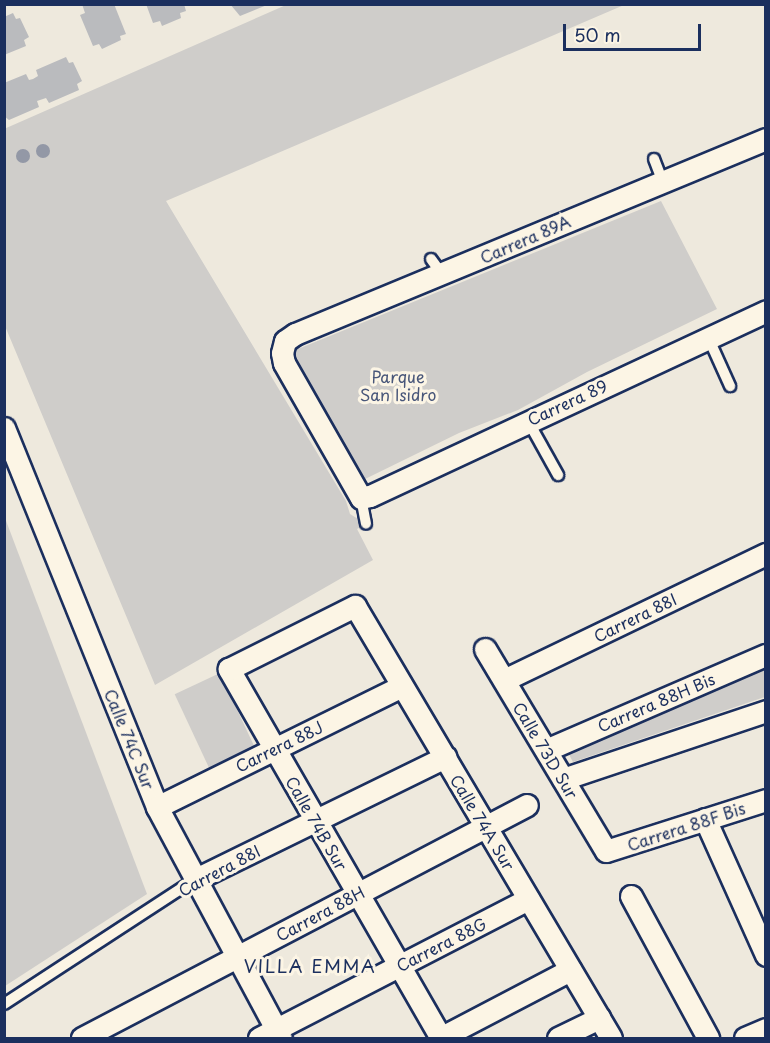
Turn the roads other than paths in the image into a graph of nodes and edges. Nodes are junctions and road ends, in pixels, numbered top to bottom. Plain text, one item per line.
1 (765, 139) edge
2 (654, 159) dead end
3 (663, 182) junction
4 (765, 311) edge
5 (708, 336) junction
6 (730, 386) dead end
7 (528, 420) junction
8 (4, 428) edge
9 (558, 475) dead end
10 (365, 497) junction
11 (366, 524) dead end
12 (765, 554) edge
13 (485, 649) dead end
14 (765, 655) edge
15 (229, 669) joint
16 (504, 680) junction
17 (402, 686) junction
18 (765, 711) edge
19 (275, 749) junction
20 (546, 750) junction
21 (444, 758) junction
22 (563, 779) junction
23 (765, 800) edge
24 (527, 805) dead end
25 (157, 807) junction
26 (705, 819) junction
27 (316, 820) junction
28 (486, 827) junction
29 (606, 851) joint
30 (194, 880) junction
31 (358, 894) junction
32 (631, 896) dead end
33 (528, 899) junction
34 (765, 955) edge
35 (236, 958) junction
36 (399, 966) junction
37 (570, 970) junction
38 (4, 1004) edge
39 (599, 1018) junction
40 (765, 1029) edge
41 (272, 1036) edge
42 (86, 1038) edge
43 (441, 1038) edge
44 (558, 1038) edge
45 (611, 1038) edge
46 (708, 1038) edge
47 (745, 1038) edge

1 - 3 street, Carrera 89A
2 - 3 lane
3 - 10 street, Carrera 89A
4 - 5 street, Carrera 89
5 - 6 lane
5 - 7 street, Carrera 89
7 - 9 lane
7 - 10 street, Carrera 89
8 - 25 street, Calle 74C Sur
10 - 11 lane
12 - 16 street, Carrera 88I
13 - 16 street, Calle 73D Sur
14 - 20 street, Carrera 88H Bis
15 - 17 street, Calle 74A Sur
15 - 19 street, Calle 74B Sur
16 - 20 street, Calle 73D Sur
17 - 19 street, Carrera 88J
17 - 21 street, Calle 74A Sur
18 - 22 street
19 - 25 street, Carrera 88J
19 - 27 street, Calle 74B Sur
20 - 22 street, Calle 73D Sur
21 - 27 street, Carrera 88I
21 - 28 street, Calle 74A Sur
22 - 29 street, Calle 73D Sur
23 - 26 street, Carrera 88F Bis
24 - 28 street, Carrera 88H
25 - 30 street, Calle 74C Sur
26 - 29 street, Carrera 88F Bis
26 - 34 street
27 - 30 street, Carrera 88I
27 - 31 street, Calle 74B Sur
28 - 31 street, Carrera 88H
28 - 33 street, Calle 74A Sur
30 - 35 street, Calle 74C Sur
30 - 38 lane, Carrera 88I
31 - 35 street, Carrera 88H
31 - 36 street, Calle 74B Sur
32 - 46 street
33 - 36 street, Carrera 88G
33 - 37 street, Calle 74A Sur
35 - 41 street, Calle 74C Sur
35 - 42 street, Carrera 88H
36 - 41 street, Carrera 88G
36 - 43 street, Calle 74B Sur
37 - 39 street, Calle 74A Sur
37 - 43 street
39 - 44 street
39 - 45 street, Calle 74A Sur
40 - 47 street

